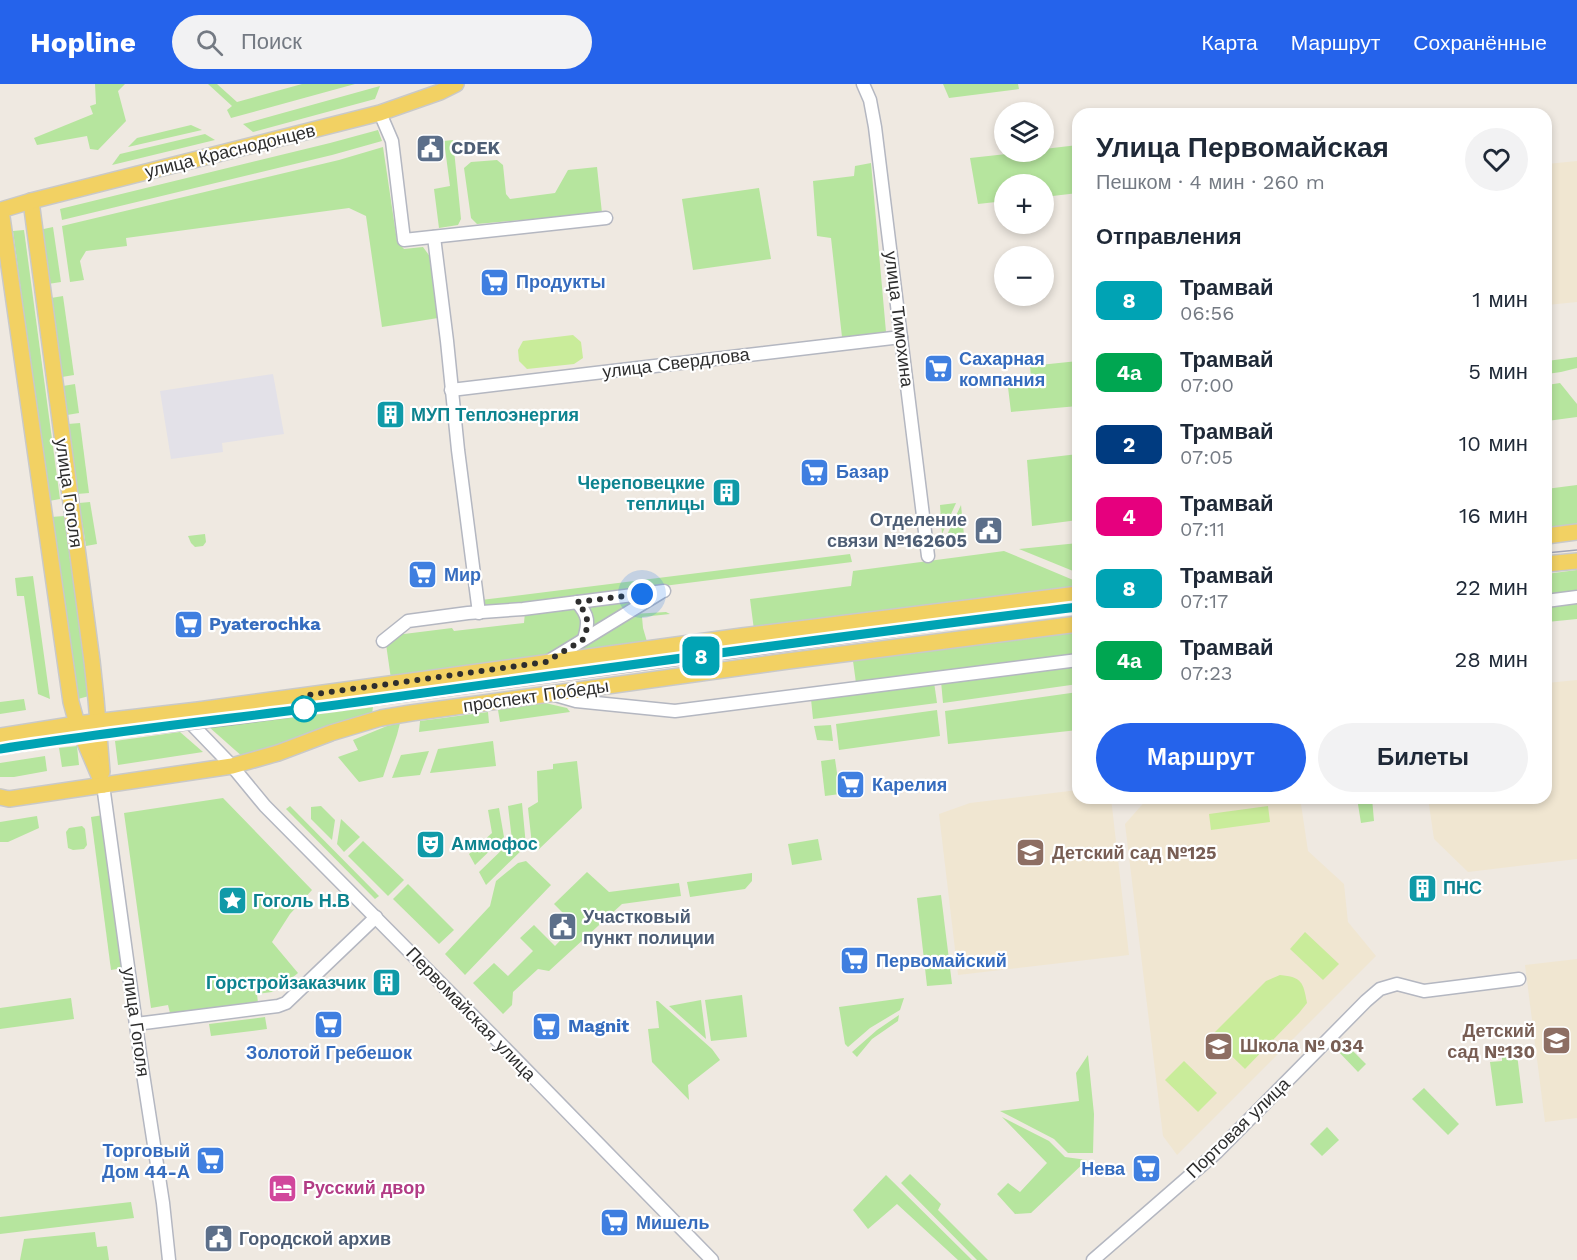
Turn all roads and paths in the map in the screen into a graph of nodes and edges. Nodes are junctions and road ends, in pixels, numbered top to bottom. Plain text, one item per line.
1 (456, 84) edge
2 (862, 84) edge
3 (380, 113) junction
4 (31, 201) junction
5 (0, 210) edge
6 (606, 218) dead end
7 (434, 237) junction
8 (901, 337) junction
9 (451, 390) junction
10 (71, 507) junction
11 (44, 510) junction
12 (1577, 532) edge
13 (1552, 535) edge
14 (928, 556) dead end
15 (1577, 561) edge
16 (1552, 563) edge
17 (1072, 595) edge
18 (1577, 597) edge
19 (1552, 600) edge
20 (577, 602) junction
21 (479, 613) junction
22 (1072, 625) edge
23 (584, 639) junction
24 (383, 641) dead end
25 (1072, 661) edge
26 (546, 662) junction
27 (548, 694) junction
28 (180, 712) junction
29 (98, 722) junction
30 (76, 724) junction
31 (0, 736) edge
32 (232, 766) junction
33 (103, 785) junction
34 (3, 799) edge
35 (376, 917) junction
36 (1519, 979) dead end
37 (136, 1024) junction
38 (169, 1260) edge
39 (712, 1260) edge
40 (1094, 1260) edge

1 - 3 main road, улица Краснодонцев
2 - 8 street, улица Тимохина
3 - 4 main road, улица Краснодонцев
3 - 7 street
4 - 5 main road, улица Краснодонцев
4 - 10 main road, улица Гоголя
5 - 11 main road, улица Гоголя
6 - 7 street
7 - 9 street
8 - 9 street, улица Свердлова
8 - 14 street, улица Тимохина
9 - 21 street
10 - 11 main road
10 - 29 main road, улица Гоголя
11 - 30 main road, улица Гоголя
12 - 13 main road
15 - 16 main road
17 - 26 main road, проспект Победы
18 - 19 street
20 - 21 street
20 - 23 street
20 - 23 street
21 - 24 street
22 - 27 main road, проспект Победы
23 - 26 street
25 - 27 street
26 - 28 main road, проспект Победы
27 - 32 main road, проспект Победы
28 - 29 main road, проспект Победы
28 - 32 street, Первомайская улица
29 - 30 main road, проспект Победы
29 - 33 main road, улица Гоголя
30 - 31 main road, проспект Победы
30 - 33 main road, улица Гоголя
32 - 33 main road, проспект Победы
32 - 35 street, Первомайская улица
33 - 34 main road, проспект Победы
33 - 37 street, улица Гоголя
35 - 37 street
35 - 39 street, Первомайская улица
36 - 40 street, Портовая улица
37 - 38 street, улица Гоголя

